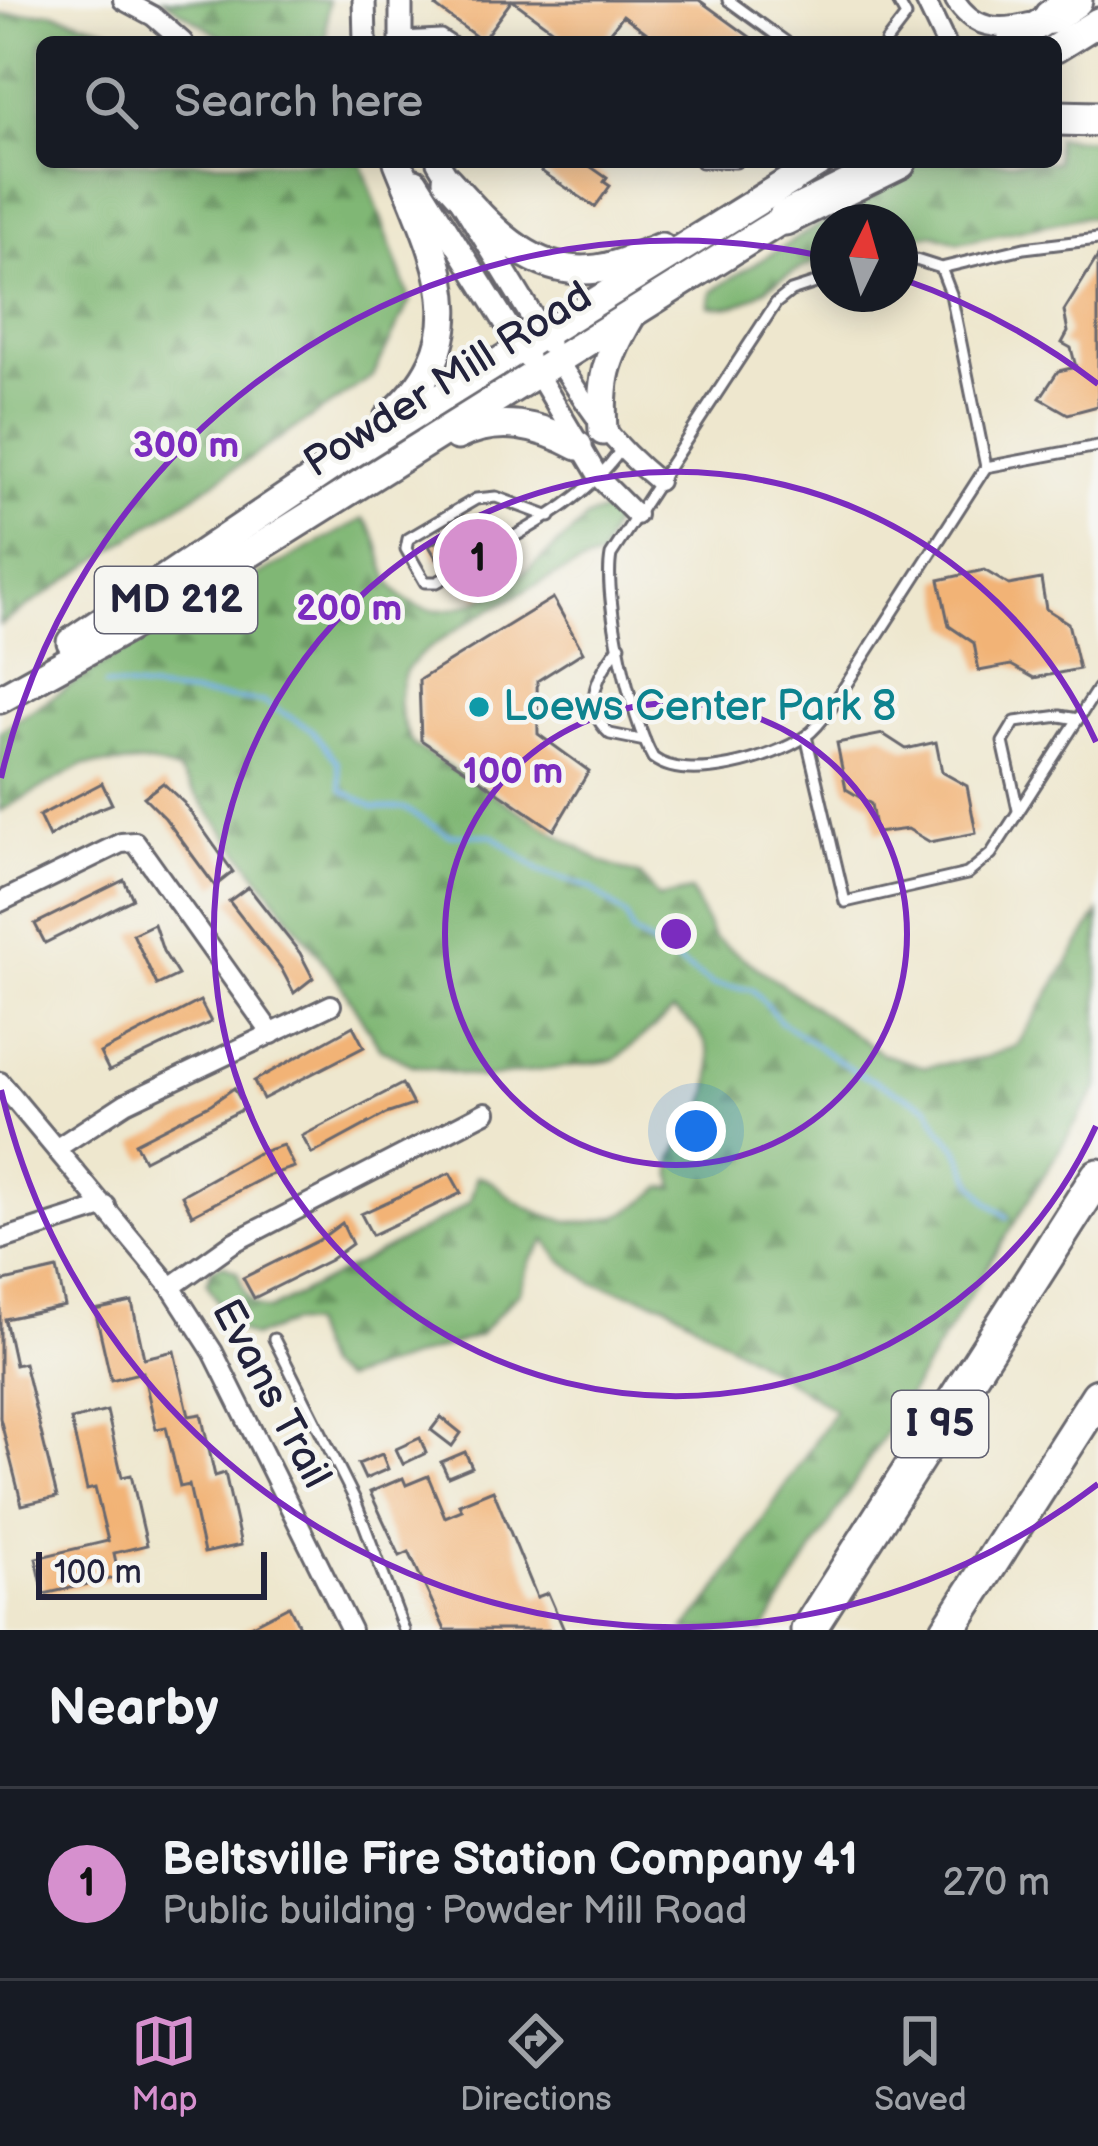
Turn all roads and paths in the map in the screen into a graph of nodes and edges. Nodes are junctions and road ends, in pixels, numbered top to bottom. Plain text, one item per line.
1 (364, 0) edge
2 (401, 0) edge
3 (728, 0) edge
4 (897, 0) edge
5 (925, 0) edge
6 (956, 0) edge
7 (123, 2) edge
8 (1065, 16) edge
9 (1098, 22) edge
10 (176, 36) edge
11 (365, 36) edge
12 (401, 36) edge
13 (778, 36) edge
14 (891, 36) edge
15 (943, 36) edge
16 (1023, 36) edge
17 (1062, 118) edge
18 (1098, 119) edge
19 (403, 168) edge
20 (405, 168) edge
21 (810, 168) edge
22 (864, 168) edge
23 (887, 168) edge
24 (442, 171) edge
25 (785, 218) junction
26 (710, 230) junction
27 (1098, 239) edge
28 (918, 261) edge
29 (941, 268) junction
30 (810, 285) edge
31 (632, 314) junction
32 (540, 354) junction
33 (612, 441) junction
34 (578, 446) junction
35 (1098, 446) edge
36 (332, 466) junction
37 (986, 467) junction
38 (600, 479) junction
39 (658, 481) junction
40 (346, 492) junction
41 (636, 515) junction
42 (550, 517) junction
43 (494, 548) dead end
44 (457, 571) dead end
45 (620, 645) junction
46 (1098, 688) edge
47 (0, 696) edge
48 (1078, 719) junction
49 (806, 736) junction
50 (645, 741) junction
51 (1018, 810) junction
52 (0, 902) edge
53 (331, 1005) dead end
54 (272, 1034) junction
55 (0, 1082) edge
56 (486, 1112) dead end
57 (57, 1148) junction
58 (1098, 1173) edge
59 (106, 1206) junction
60 (0, 1240) edge
61 (170, 1287) junction
62 (274, 1339) dead end
63 (1098, 1396) edge
64 (351, 1630) edge
65 (404, 1630) edge
66 (808, 1630) edge
67 (948, 1630) edge

1 - 11 street
2 - 12 street
3 - 13 lane
4 - 14 lane
5 - 15 street
6 - 8 street
7 - 10 street
8 - 9 main road
8 - 16 main road
17 - 18 highway
19 - 36 main road
20 - 32 street
21 - 26 main road, Powder Mill Road / MD 212
22 - 25 main road, Powder Mill Road / MD 212
23 - 25 highway
24 - 26 main road
24 - 32 street
25 - 31 main road, Powder Mill Road / MD 212
26 - 32 main road, Powder Mill Road / MD 212
27 - 29 lane
28 - 29 lane
29 - 37 lane
30 - 39 lane
31 - 32 main road, Powder Mill Road / MD 212
31 - 33 main road
32 - 33 street
32 - 34 street
32 - 36 main road, Powder Mill Road / MD 212
32 - 40 main road, Powder Mill Road / MD 212
33 - 38 lane
33 - 39 street
34 - 38 street
34 - 40 main road
35 - 37 lane
36 - 47 main road, Powder Mill Road / MD 212
37 - 49 lane
38 - 41 street
38 - 42 lane
39 - 41 lane
40 - 47 main road, Powder Mill Road / MD 212
41 - 45 lane
42 - 43 lane
42 - 44 lane
45 - 50 lane
45 - 50 lane
46 - 48 lane
48 - 51 lane
48 - 51 lane
49 - 50 lane
49 - 51 lane
52 - 54 street
53 - 54 street
54 - 57 street
55 - 57 street, Evans Trail
56 - 61 street
57 - 59 street, Evans Trail
58 - 66 highway, I 95
59 - 60 street
59 - 61 street, Evans Trail
61 - 64 street, Evans Trail
62 - 65 lane
63 - 67 highway, I 95

